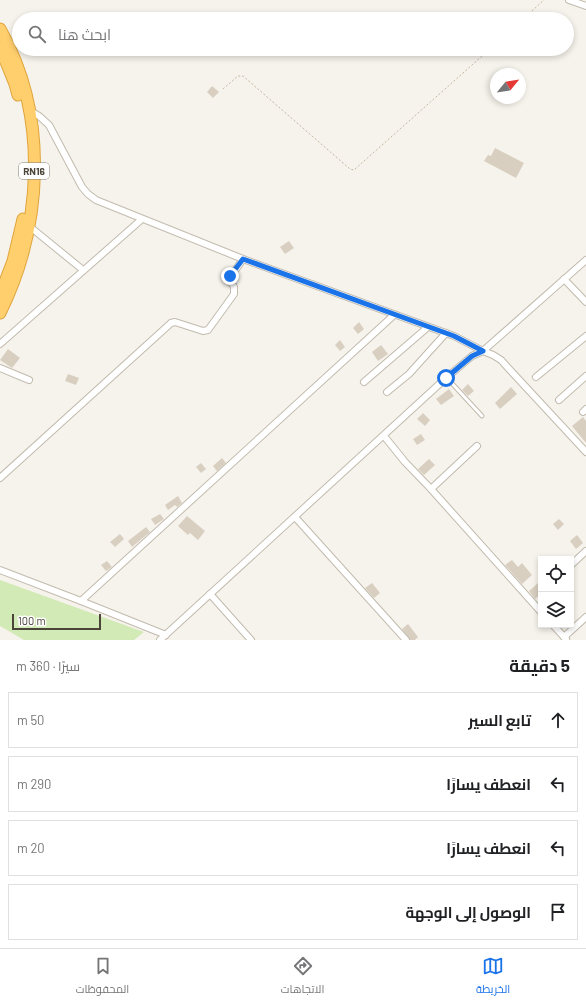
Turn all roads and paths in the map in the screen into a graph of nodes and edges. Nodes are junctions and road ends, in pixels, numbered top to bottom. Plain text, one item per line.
1 (544, 0) edge
2 (569, 0) edge
3 (586, 6) edge
4 (531, 12) edge
5 (0, 29) edge
6 (0, 47) edge
7 (12, 54) edge
8 (13, 56) edge
9 (482, 56) edge
10 (223, 89) dead end
11 (28, 110) junction
12 (142, 219) junction
13 (29, 226) junction
14 (243, 259) junction
15 (586, 260) edge
16 (83, 270) junction
17 (564, 280) junction
18 (0, 295) edge
19 (585, 299) edge
20 (0, 313) edge
21 (394, 315) junction
22 (428, 327) junction
23 (446, 333) junction
24 (586, 336) edge
25 (0, 344) edge
26 (483, 351) junction
27 (0, 368) edge
28 (586, 376) edge
29 (536, 377) dead end
30 (446, 378) junction
31 (29, 380) dead end
32 (364, 382) dead end
33 (388, 392) dead end
34 (559, 400) dead end
35 (482, 416) dead end
36 (384, 436) junction
37 (477, 446) dead end
38 (586, 452) edge
39 (0, 478) edge
40 (431, 489) junction
41 (295, 517) junction
42 (586, 552) edge
43 (574, 562) edge
44 (0, 570) edge
45 (210, 594) junction
46 (81, 600) junction
47 (538, 609) edge
48 (586, 617) edge
49 (556, 628) edge
50 (166, 635) junction
51 (565, 638) edge
52 (160, 640) edge
53 (251, 640) edge
54 (406, 640) edge

1 - 4 path
2 - 3 street
5 - 7 highway, RN16
6 - 18 highway, RN16
8 - 11 highway, RN16
9 - 10 path
11 - 12 street
11 - 13 highway, RN16
12 - 14 street
12 - 16 street
13 - 16 street
13 - 20 highway, RN16
14 - 21 street
14 - 39 street
15 - 17 street
16 - 25 street
17 - 19 street
17 - 26 street
21 - 22 street
21 - 46 street
22 - 23 street
22 - 32 street
23 - 26 street
23 - 33 street
24 - 29 street
26 - 30 street
26 - 38 street
27 - 31 street
28 - 34 street
30 - 35 lane
30 - 36 street
36 - 40 street
36 - 41 street
37 - 40 street
40 - 47 street
41 - 45 street
41 - 54 street
42 - 43 street
44 - 46 street
45 - 50 street
45 - 53 street
46 - 50 street
48 - 51 street
49 - 51 street
50 - 52 street

